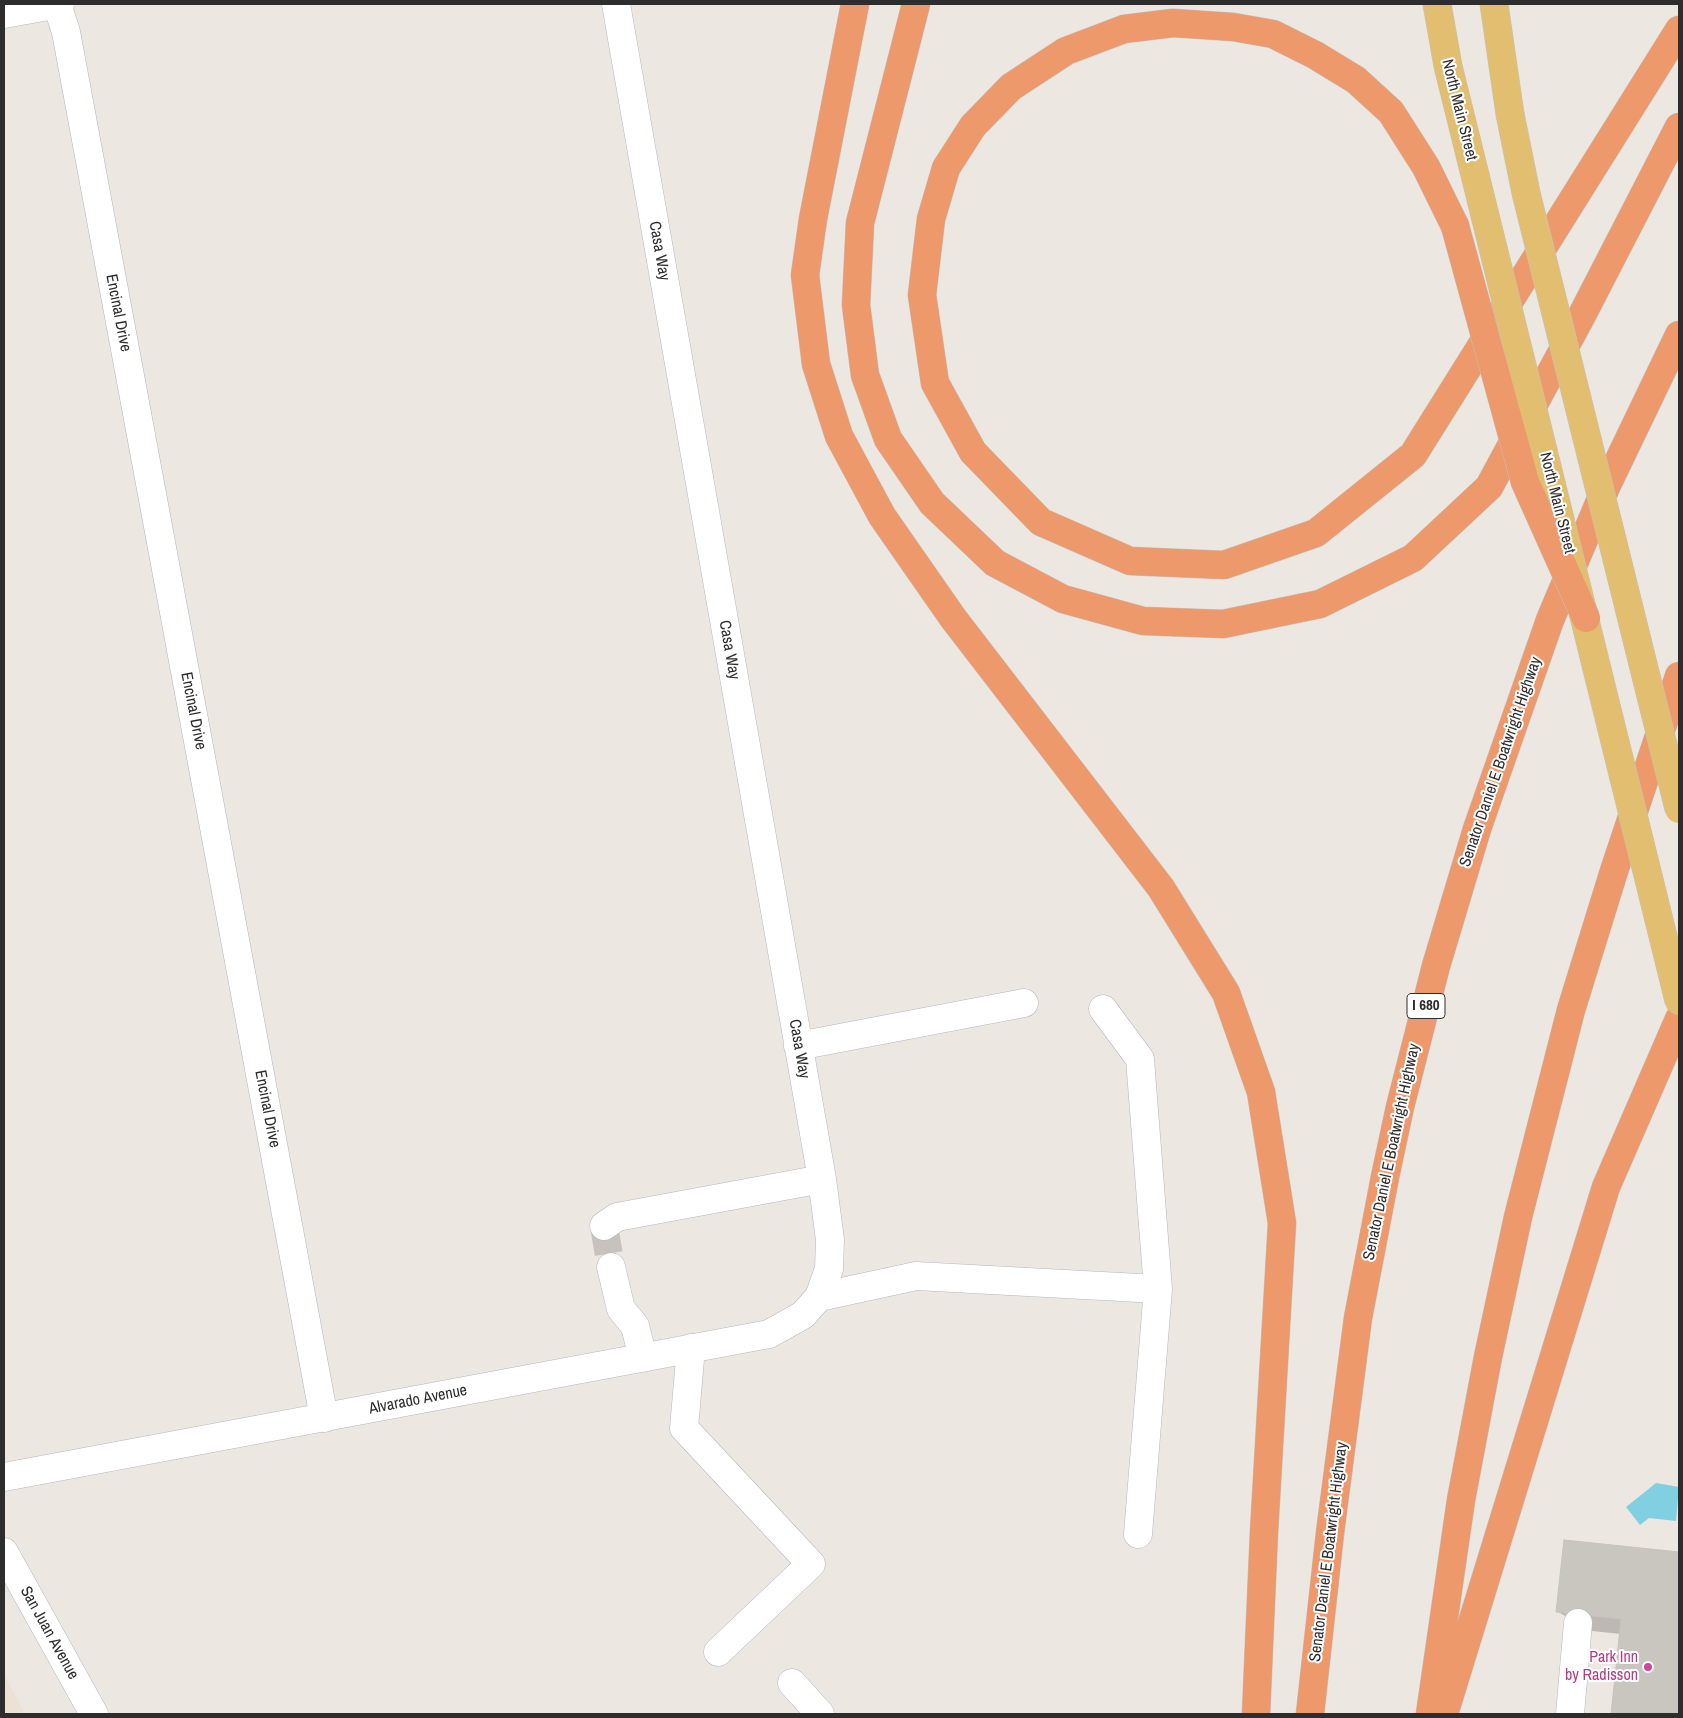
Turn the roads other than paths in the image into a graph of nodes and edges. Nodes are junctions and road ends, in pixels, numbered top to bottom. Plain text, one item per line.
1 (58, 4) edge
2 (616, 4) edge
3 (855, 4) edge
4 (916, 4) edge
5 (1437, 4) edge
6 (1494, 4) edge
7 (4, 14) edge
8 (1679, 30) edge
9 (1679, 126) edge
10 (1679, 335) edge
11 (1586, 618) junction
12 (1679, 676) edge
13 (1679, 809) edge
14 (1679, 1001) edge
15 (1024, 1003) dead end
16 (1103, 1009) dead end
17 (1679, 1019) edge
18 (798, 1046) junction
19 (822, 1179) junction
20 (604, 1226) dead end
21 (611, 1268) tunnel mouth
22 (1158, 1289) junction
23 (820, 1296) junction
24 (692, 1348) junction
25 (643, 1358) junction
26 (324, 1418) junction
27 (4, 1477) edge
28 (1138, 1534) dead end
29 (4, 1552) edge
30 (1578, 1623) dead end
31 (718, 1652) dead end
32 (792, 1682) dead end
33 (94, 1714) edge
34 (820, 1714) edge
35 (1256, 1714) edge
36 (1310, 1714) edge
37 (1430, 1714) edge
38 (1444, 1714) edge
39 (1570, 1714) edge

1 - 7 street
1 - 26 street, Encinal Drive
2 - 18 street, Casa Way
3 - 35 highway
4 - 9 highway
5 - 11 main road, North Main Street, bridge
6 - 13 main road, bridge
8 - 11 highway, bridge
10 - 36 highway, Senator Daniel E Boatwright Highway / I 680
11 - 14 main road, North Main Street, bridge
12 - 37 highway
15 - 18 street
16 - 22 street
17 - 38 highway
18 - 19 street, Casa Way
19 - 20 street
19 - 23 street, Casa Way
21 - 25 street
22 - 23 street
22 - 28 street
23 - 24 street, Alvarado Avenue
24 - 25 street, Alvarado Avenue
24 - 31 street
25 - 26 street, Alvarado Avenue
26 - 27 street, Alvarado Avenue
29 - 33 street, San Juan Avenue
30 - 39 street
32 - 34 street

